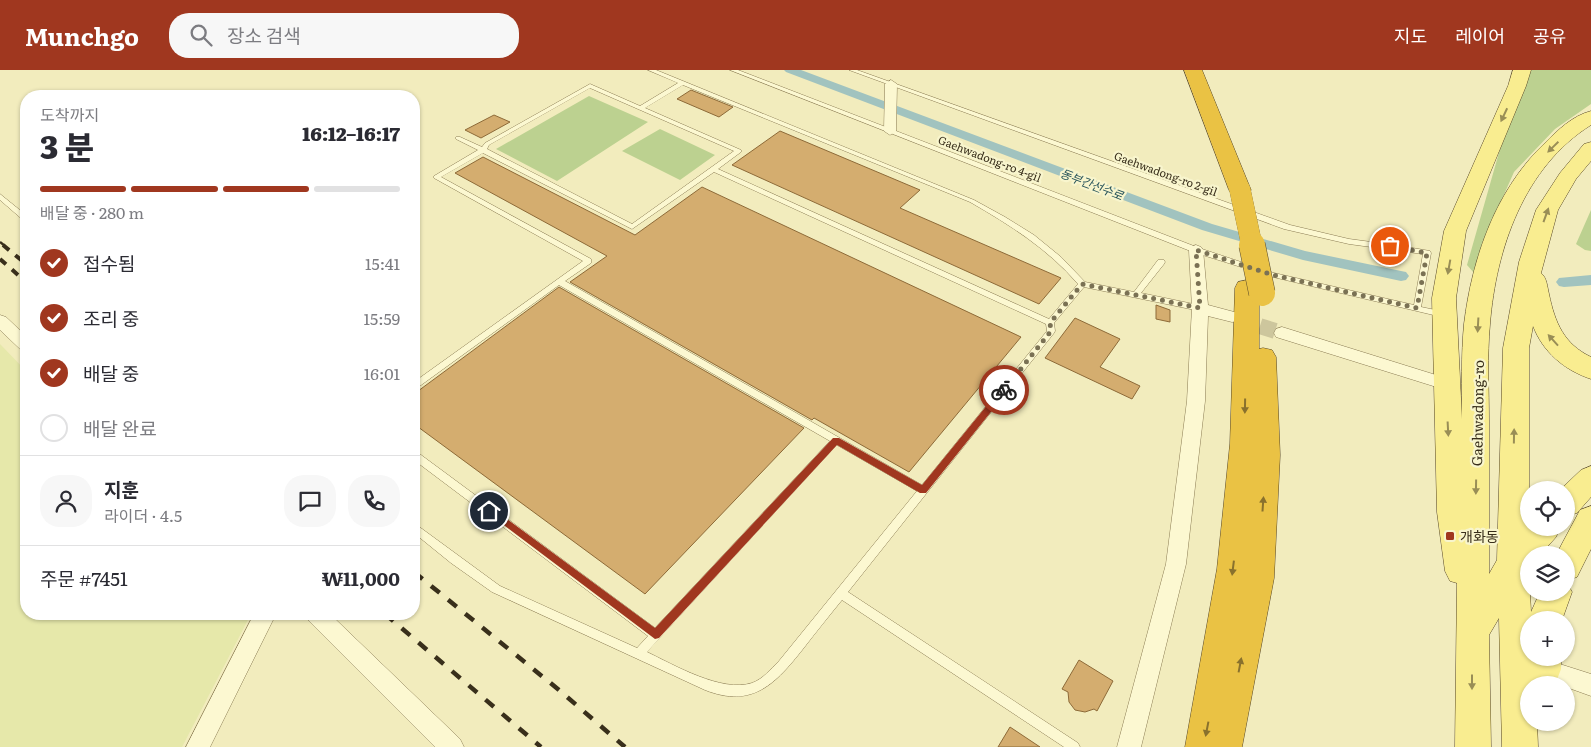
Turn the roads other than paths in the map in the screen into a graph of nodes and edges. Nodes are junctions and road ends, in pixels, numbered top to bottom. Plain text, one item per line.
1 (651, 70) edge
2 (733, 70) edge
3 (852, 70) edge
4 (1184, 70) edge
5 (1193, 70) edge
6 (1522, 70) edge
7 (682, 83) junction
8 (891, 87) junction
9 (640, 108) junction
10 (1591, 117) edge
11 (890, 127) junction
12 (458, 138) dead end
13 (1591, 148) edge
14 (482, 150) junction
15 (713, 170) junction
16 (1235, 188) junction
17 (0, 196) edge
18 (20, 213) edge
19 (1196, 250) junction
20 (1161, 262) dead end
21 (1531, 262) junction
22 (559, 281) junction
23 (1082, 284) junction
24 (1255, 290) junction
25 (1137, 294) junction
26 (1200, 308) junction
27 (1417, 308) junction
28 (1445, 314) junction
29 (1232, 317) tunnel mouth
30 (0, 321) edge
31 (1050, 323) junction
32 (1282, 333) tunnel mouth
33 (20, 339) edge
34 (1591, 369) edge
35 (420, 382) edge
36 (1446, 384) junction
37 (836, 440) junction
38 (420, 459) edge
39 (1591, 478) edge
40 (923, 490) junction
41 (1575, 495) edge
42 (1591, 519) edge
43 (420, 532) edge
44 (1537, 536) edge
45 (1575, 550) edge
46 (1513, 562) junction
47 (840, 593) junction
48 (262, 620) edge
49 (322, 620) edge
50 (1472, 633) junction
51 (655, 635) junction
52 (638, 654) junction
53 (1541, 671) edge
54 (1520, 677) edge
55 (1591, 685) edge
56 (198, 747) edge
57 (452, 747) edge
58 (1074, 747) edge
59 (1129, 747) edge
60 (1203, 747) edge
61 (1224, 747) edge
62 (1473, 747) edge

1 - 7 lane
2 - 11 lane, Gaehwadong-ro 4-gil
3 - 8 lane, Gaehwadong-ro 2-gil
4 - 16 highway
5 - 16 highway
6 -> 28 main road
7 - 9 lane
7 - 23 lane
8 - 11 street
8 - 27 lane, Gaehwadong-ro 2-gil
9 - 14 lane
9 - 15 lane
10 -> 50 main road, Gaehwadong-ro
11 - 19 lane, Gaehwadong-ro 4-gil
12 - 14 lane
21 -> 13 main road
14 - 15 lane
14 - 22 lane
15 - 31 lane
16 - 24 highway, bridge
17 - 18 lane
19 - 26 street
19 - 27 lane, Gaehwadong-ro 4-gil
20 - 25 lane
34 -> 21 main road
46 -> 21 main road
22 - 35 lane
22 - 37 lane
23 - 25 lane
23 - 31 lane
24 -> 60 highway
61 -> 24 highway
25 - 26 lane
26 - 29 street
26 - 59 street
27 - 28 lane, Gaehwadong-ro 4-gil
28 - 36 main road
30 - 33 street
31 - 40 lane
32 - 36 street
36 -> 50 main road
37 - 40 lane
37 - 51 lane
38 - 51 lane
39 - 41 main road
40 - 47 lane
42 - 45 main road
43 - 52 lane
44 - 46 main road
46 - 50 main road
46 - 54 main road
47 - 52 lane
47 - 58 lane
48 - 56 street
49 - 57 street
50 -> 62 main road, Gaehwadong-ro
51 - 52 lane
53 - 55 street

